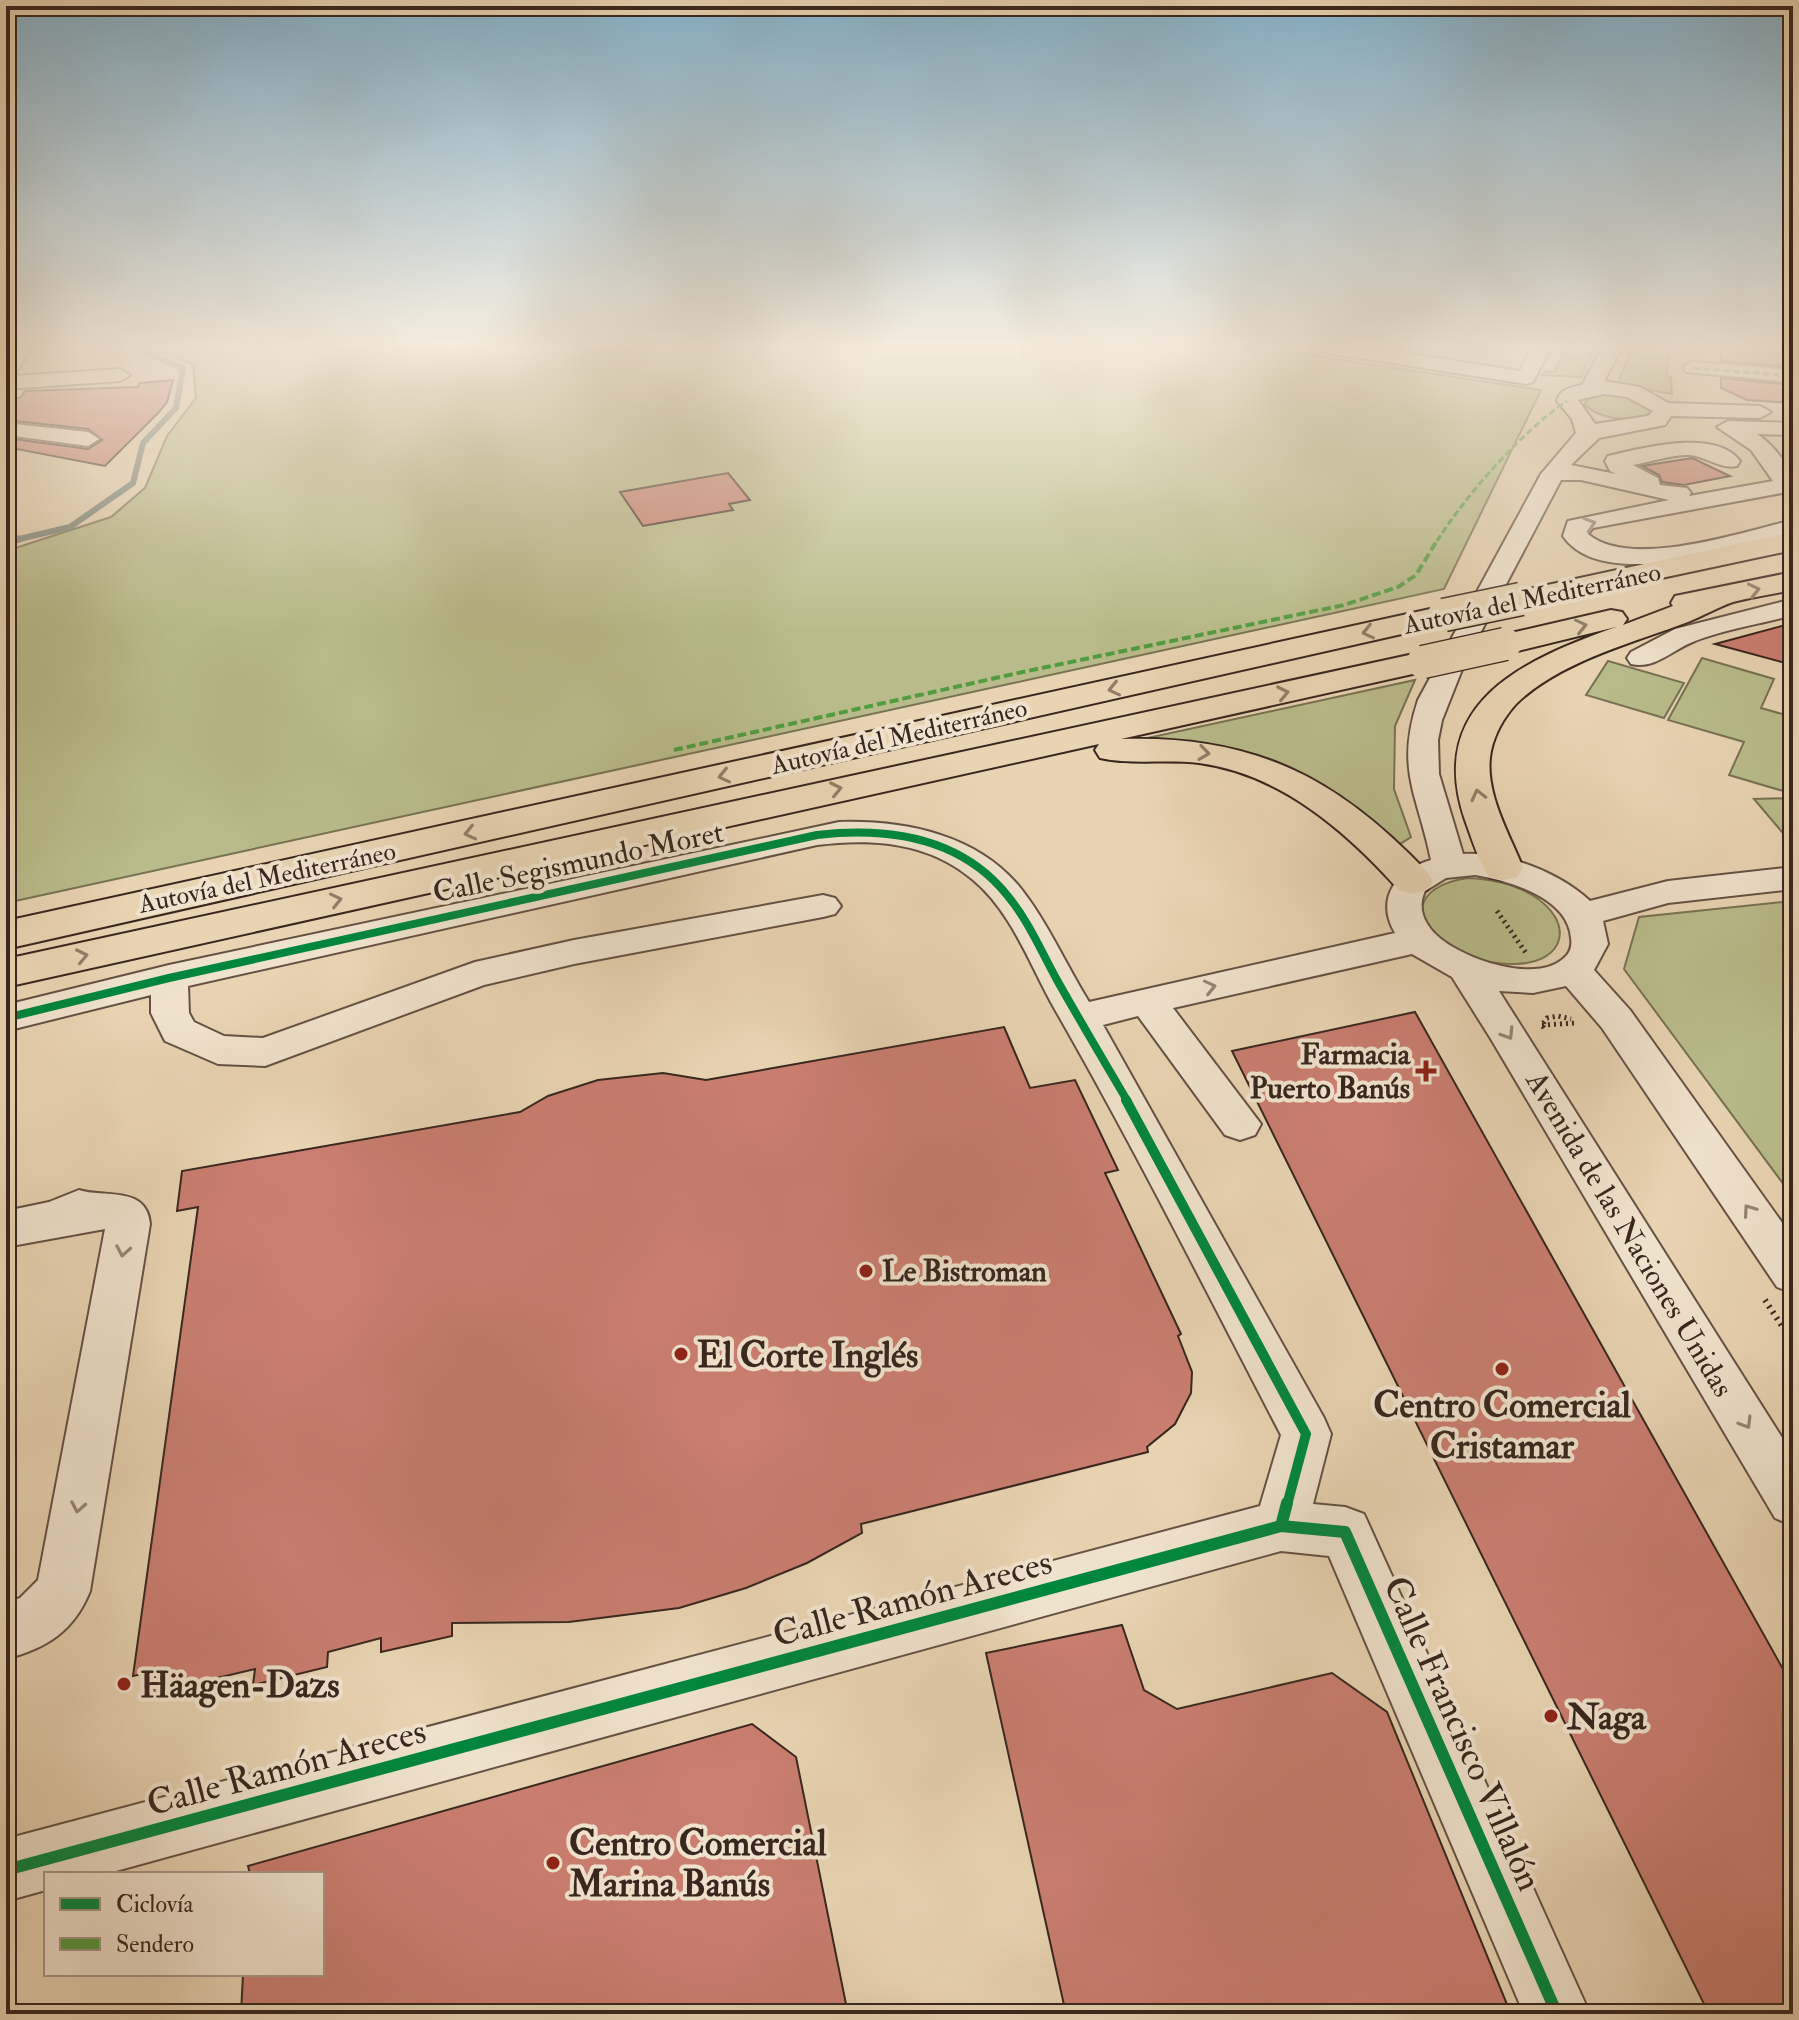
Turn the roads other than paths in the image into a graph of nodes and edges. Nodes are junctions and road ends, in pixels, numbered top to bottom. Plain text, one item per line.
1 (1568, 441) edge
2 (1591, 441) edge
3 (1755, 441) edge
4 (1729, 461) junction
5 (1775, 468) junction
6 (1552, 474) junction
7 (1601, 478) junction
8 (1684, 492) junction
9 (1793, 527) edge
10 (1793, 541) edge
11 (1680, 552) junction
12 (1793, 581) edge
13 (1557, 590) junction
14 (1716, 599) junction
15 (1793, 607) edge
16 (1641, 658) dead end
17 (987, 756) junction
18 (1449, 866) junction
19 (1503, 868) junction
20 (1793, 878) edge
21 (1413, 881) junction
22 (823, 906) dead end
23 (1581, 915) junction
24 (6, 935) edge
25 (1419, 941) junction
26 (1465, 969) junction
27 (6, 973) edge
28 (1558, 974) junction
29 (169, 978) junction
30 (1148, 1002) junction
31 (1080, 1017) junction
32 (6, 1018) edge
33 (1240, 1124) dead end
34 (6, 1229) edge
35 (1793, 1274) edge
36 (1793, 1501) edge
37 (1281, 1526) junction
38 (6, 1631) edge
39 (6, 1870) edge
40 (1557, 2014) edge

1 - 6 street
2 - 7 street
3 - 5 street
4 - 5 street
4 - 8 street
4 - 8 street
5 - 8 street
11 -> 5 street
6 - 7 street
6 - 18 street
7 - 8 street
9 - 11 street
10 - 13 highway, Autovía del Mediterráneo
11 - 13 highway
14 -> 12 highway, Autovía del Mediterráneo
13 -> 24 highway, Autovía del Mediterráneo, bridge
17 -> 14 highway, Autovía del Mediterráneo, bridge
19 -> 14 highway
15 - 16 street
17 -> 21 highway
27 -> 17 highway, Autovía del Mediterráneo
18 - 19 street
18 - 21 street
19 - 23 street
20 - 23 street
21 - 25 street
22 - 29 street
23 - 28 street
25 - 26 street
30 -> 25 street
26 - 28 street
26 -> 36 street, Avenida de las Naciones Unidas
35 -> 28 street
29 - 31 street, Calle Segismundo Moret
29 - 32 street, Calle Segismundo Moret
30 - 31 street
30 - 33 street
31 - 37 street
34 -> 38 street
37 - 39 street, Calle Ramón Areces
37 - 40 street, Calle Francisco Villalón

